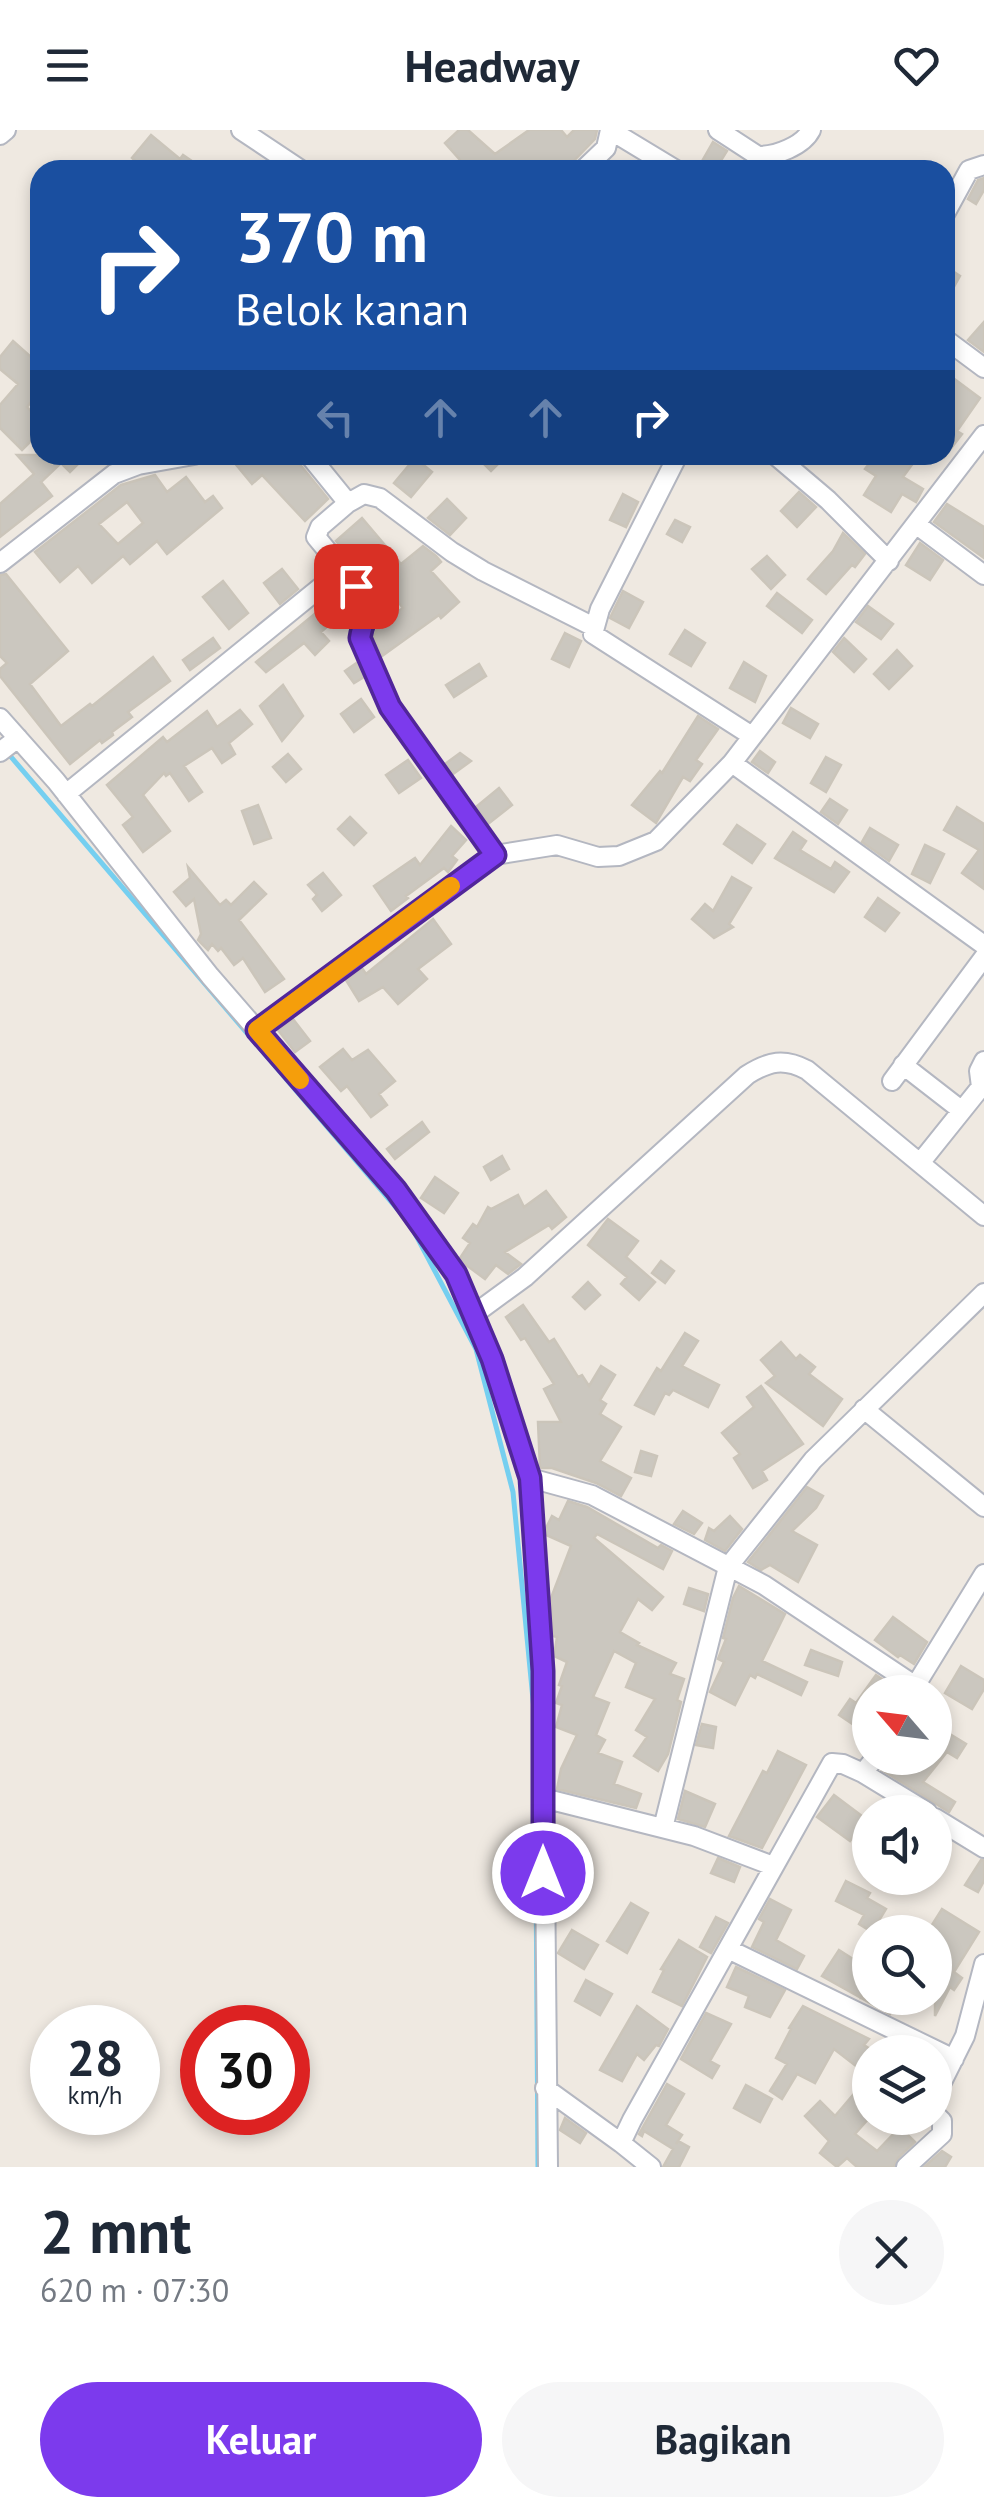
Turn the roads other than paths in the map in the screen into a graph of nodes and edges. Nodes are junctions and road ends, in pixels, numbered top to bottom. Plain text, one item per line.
1 (6, 130) edge
2 (241, 130) edge
3 (610, 130) edge
4 (718, 130) edge
5 (811, 130) edge
6 (0, 135) edge
7 (285, 160) edge
8 (593, 160) edge
9 (660, 160) edge
10 (984, 164) edge
11 (955, 196) edge
12 (955, 346) edge
13 (984, 368) edge
14 (984, 435) edge
15 (136, 465) edge
16 (317, 465) edge
17 (673, 465) edge
18 (787, 465) edge
19 (348, 504) junction
20 (918, 524) junction
21 (890, 561) junction
22 (0, 563) edge
23 (343, 569) junction
24 (984, 575) edge
25 (592, 626) junction
26 (0, 718) edge
27 (752, 736) junction
28 (9, 745) edge
29 (732, 763) junction
30 (66, 794) junction
31 (495, 855) junction
32 (984, 945) edge
33 (984, 957) edge
34 (257, 1030) junction
35 (984, 1061) edge
36 (961, 1110) junction
37 (920, 1163) junction
38 (984, 1216) edge
39 (984, 1293) edge
40 (473, 1315) junction
41 (864, 1409) junction
42 (530, 1478) junction
43 (984, 1507) edge
44 (728, 1566) junction
45 (984, 1574) edge
46 (899, 1675) edge
47 (923, 1675) edge
48 (852, 1769) edge
49 (865, 1775) edge
50 (898, 1795) edge
51 (543, 1798) junction
52 (663, 1828) junction
53 (952, 1828) edge
54 (984, 1848) edge
55 (773, 1866) junction
56 (728, 1948) junction
57 (984, 1966) edge
58 (954, 2060) junction
59 (952, 2064) edge
60 (545, 2088) junction
61 (941, 2135) edge
62 (622, 2143) junction
63 (548, 2167) edge
64 (650, 2167) edge
65 (906, 2167) edge

1 - 6 street
2 - 7 street
3 - 8 street
3 - 9 street
4 - 5 street
10 - 11 street
12 - 13 street
14 - 20 street
15 - 22 street
16 - 19 street
17 - 25 street
18 - 21 street
19 - 23 street
19 - 25 street
20 - 21 street
20 - 24 street
21 - 27 street
23 - 30 street
23 - 31 street
25 - 27 street
26 - 28 street
27 - 29 street
28 - 30 street
29 - 31 street
29 - 32 street
30 - 34 street
31 - 34 street
33 - 36 street
34 - 40 street
35 - 36 street
36 - 37 street
37 - 38 street
37 - 40 street
39 - 41 street
40 - 42 street
41 - 43 street
41 - 44 street
42 - 44 street
42 - 51 street
44 - 46 street
44 - 52 street
45 - 47 street
48 - 55 street
49 - 50 street
51 - 52 street
51 - 60 street
52 - 55 street
53 - 54 street
55 - 56 street
56 - 58 street
56 - 62 street
57 - 58 street
58 - 59 street
60 - 62 street
60 - 63 street
61 - 65 street
62 - 64 street

